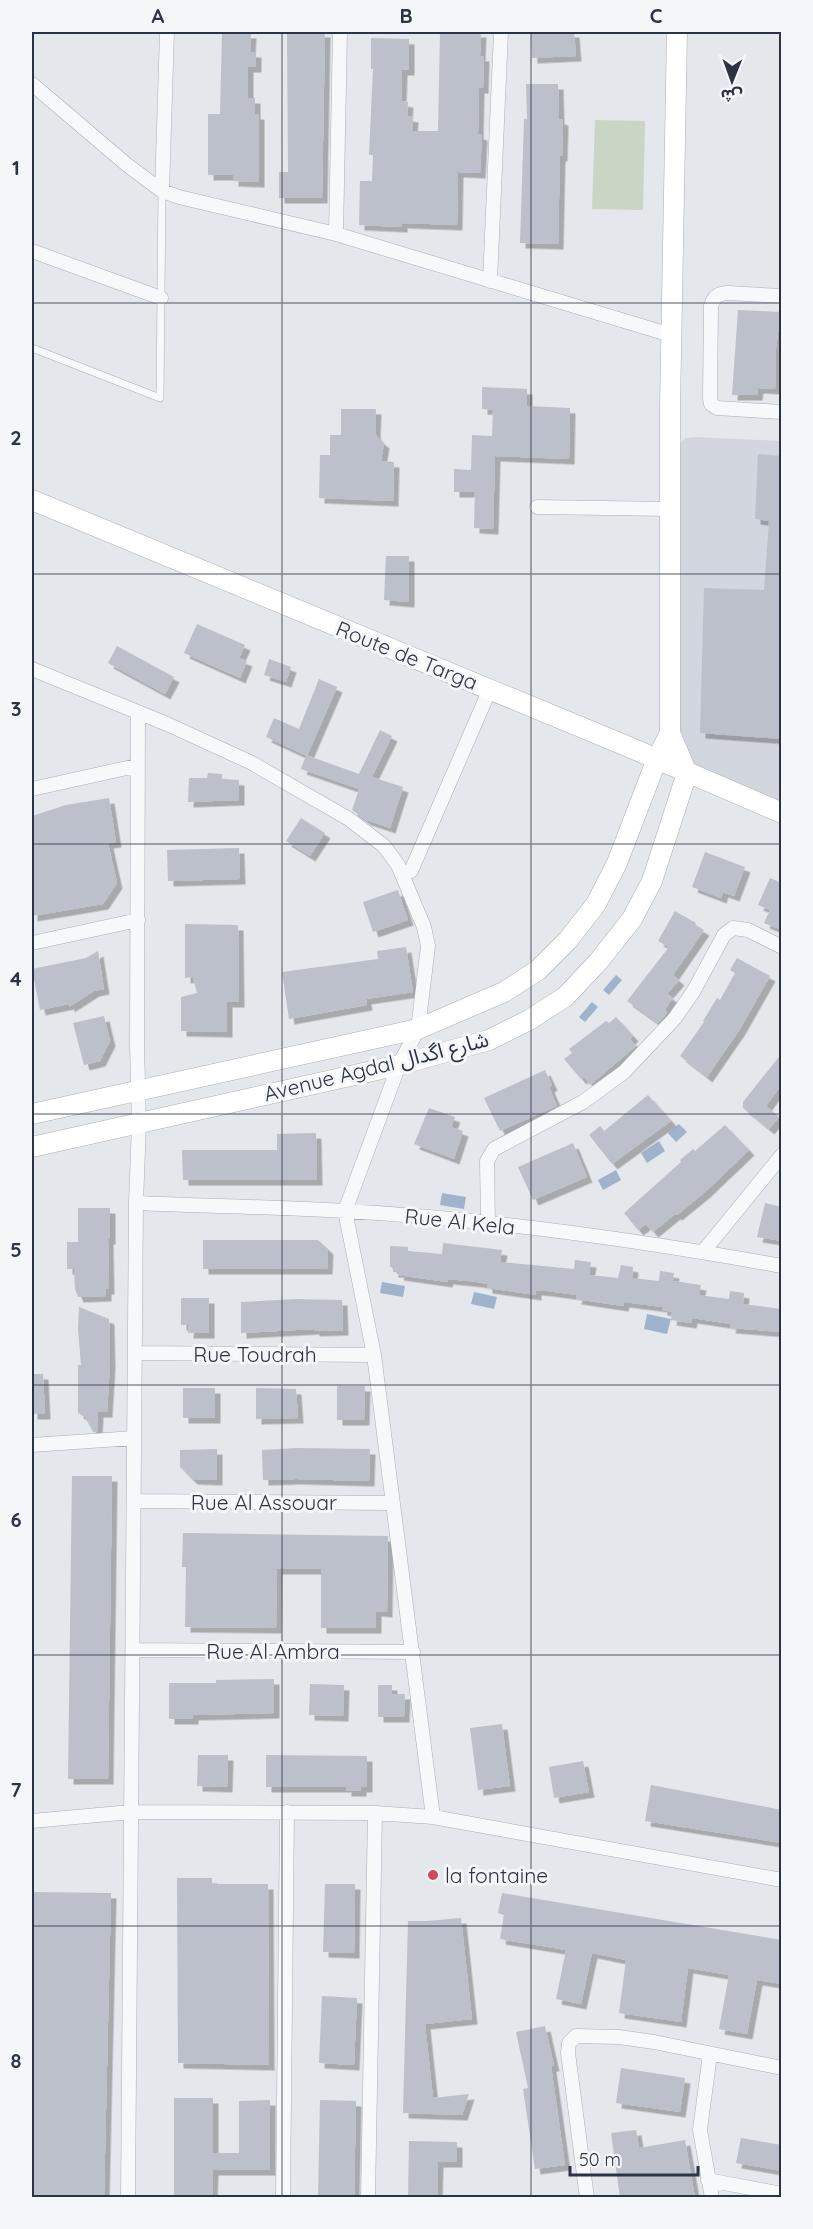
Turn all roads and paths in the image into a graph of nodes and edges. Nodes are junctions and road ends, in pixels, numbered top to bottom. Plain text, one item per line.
1 (168, 32) edge
2 (340, 32) edge
3 (501, 32) edge
4 (677, 32) edge
5 (32, 84) edge
6 (162, 191) junction
7 (336, 234) junction
8 (32, 251) edge
9 (490, 281) junction
10 (782, 296) edge
11 (161, 298) junction
12 (671, 335) junction
13 (32, 348) edge
14 (782, 412) edge
15 (32, 500) edge
16 (537, 507) dead end
17 (670, 509) junction
18 (32, 669) edge
19 (489, 689) junction
20 (138, 713) junction
21 (670, 733) junction
22 (657, 759) junction
23 (136, 766) junction
24 (687, 773) junction
25 (32, 789) edge
26 (782, 813) edge
27 (411, 871) dead end
28 (138, 920) junction
29 (32, 943) edge
30 (782, 947) edge
31 (418, 1029) junction
32 (399, 1065) junction
33 (137, 1091) junction
34 (32, 1114) edge
35 (139, 1123) junction
36 (32, 1147) edge
37 (782, 1155) edge
38 (136, 1203) junction
39 (345, 1211) junction
40 (488, 1223) junction
41 (703, 1252) junction
42 (782, 1266) edge
43 (135, 1353) junction
44 (374, 1355) junction
45 (134, 1438) junction
46 (32, 1445) edge
47 (134, 1501) junction
48 (393, 1503) junction
49 (134, 1650) junction
50 (413, 1652) junction
51 (131, 1812) junction
52 (287, 1812) junction
53 (375, 1813) junction
54 (433, 1817) junction
55 (32, 1821) edge
56 (782, 1880) edge
57 (710, 2054) junction
58 (782, 2068) edge
59 (708, 2180) junction
60 (782, 2194) edge
61 (128, 2198) edge
62 (283, 2198) edge
63 (368, 2198) edge
64 (587, 2198) edge
65 (712, 2198) edge

1 - 6 street
2 - 7 street
3 - 9 street
4 - 12 street
5 - 6 street
6 - 7 street
6 - 11 lane
7 - 9 street
8 - 11 street
9 - 12 street
10 - 14 street
11 - 13 lane
12 - 17 street
15 - 19 street, Route de Targa
16 - 17 street
17 - 21 street
18 - 20 street
19 - 22 street, Route de Targa
19 - 27 street
20 - 23 street
20 - 31 street
21 - 22 street, Avenue Agdal شارع اگدال
21 - 24 street
22 - 24 street, Route de Targa
22 - 31 street, Avenue Agdal شارع اگدال
23 - 25 street
23 - 28 street
24 - 26 street, Route de Targa
24 - 32 street, Avenue Agdal شارع اگدال
28 - 29 street
28 - 33 street
30 - 40 street
31 - 32 street
31 - 33 street, Avenue Agdal شارع اگدال
32 - 35 street, Avenue Agdal شارع اگدال
32 - 39 street
33 - 34 street, Avenue Agdal شارع اگدال
33 - 35 street
35 - 36 street, Avenue Agdal شارع اگدال
35 - 38 street
37 - 41 street
38 - 39 street, Rue Al Kela
38 - 43 street
39 - 40 street, Rue Al Kela
39 - 44 street
40 - 41 street, Rue Al Kela
41 - 42 street, Rue Al Kela
43 - 44 street, Rue Toudrah
43 - 45 street
44 - 48 street
45 - 46 street
45 - 47 street
47 - 48 street, Rue Al Assouar
47 - 49 street
48 - 50 street
49 - 50 street, Rue Al Ambra
49 - 51 street
50 - 54 street
51 - 52 street
51 - 55 street
51 - 61 street
52 - 53 street
52 - 62 street
53 - 54 street
53 - 63 street
54 - 56 street
57 - 58 street
57 - 59 street
57 - 64 street
59 - 60 street
59 - 65 street

